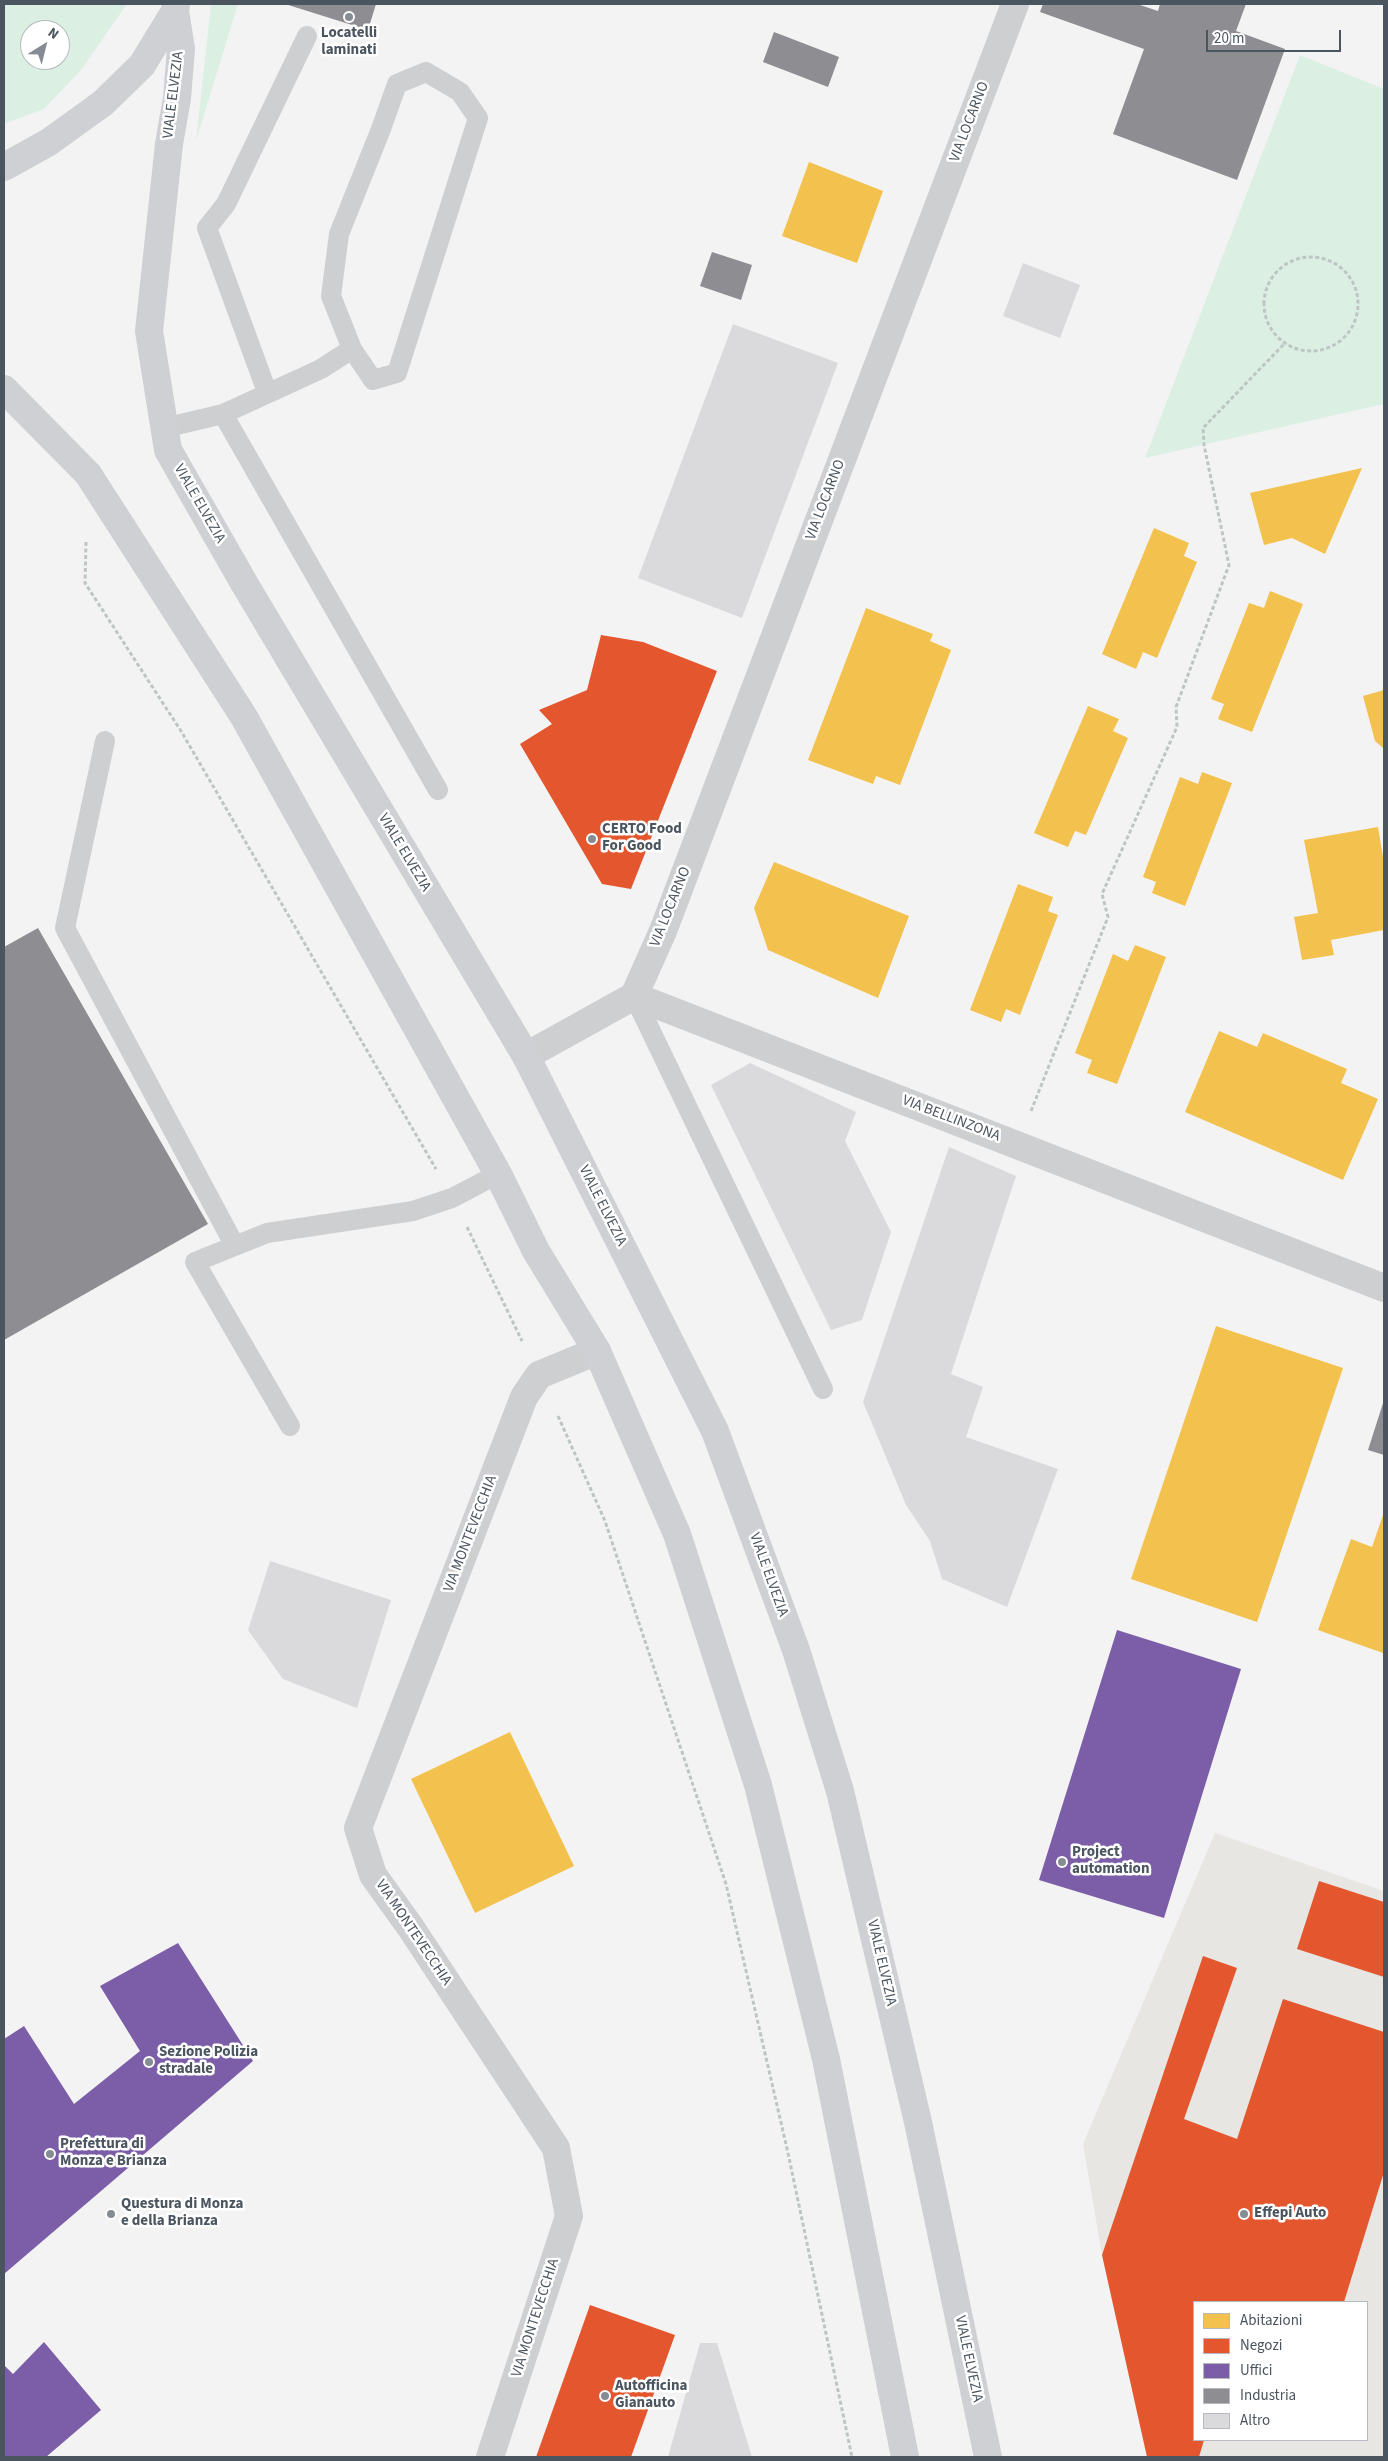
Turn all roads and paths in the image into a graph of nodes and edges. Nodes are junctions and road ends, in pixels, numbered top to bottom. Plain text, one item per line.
1 (1015, 4) edge
2 (176, 7) edge
3 (308, 36) dead end
4 (4, 167) edge
5 (1284, 344) junction
6 (352, 349) junction
7 (4, 389) edge
8 (267, 392) junction
9 (223, 414) junction
10 (164, 428) junction
11 (105, 741) dead end
12 (438, 790) dead end
13 (634, 996) junction
14 (526, 1056) junction
15 (1018, 1145) junction
16 (498, 1174) junction
17 (235, 1246) junction
18 (1384, 1288) edge
19 (597, 1350) junction
20 (823, 1389) dead end
21 (290, 1426) dead end
22 (490, 2457) edge
23 (905, 2457) edge
24 (988, 2457) edge

1 - 13 street, VIA LOCARNO
2 - 4 main road, VIALE ELVEZIA
2 - 10 main road, VIALE ELVEZIA
3 - 8 lane
5 - 5 path
5 - 15 path
6 - 6 lane
6 - 8 lane
7 - 16 main road
8 - 9 lane
9 - 10 lane
9 - 12 lane
10 - 14 main road, VIALE ELVEZIA
11 - 17 lane
13 - 14 street
13 - 15 street, VIA BELLINZONA
13 - 20 lane
14 - 24 main road, VIALE ELVEZIA
15 - 18 street, VIA BELLINZONA
16 - 17 lane
16 - 19 main road
17 - 21 lane
19 - 22 street, VIA MONTEVECCHIA
19 - 23 main road

